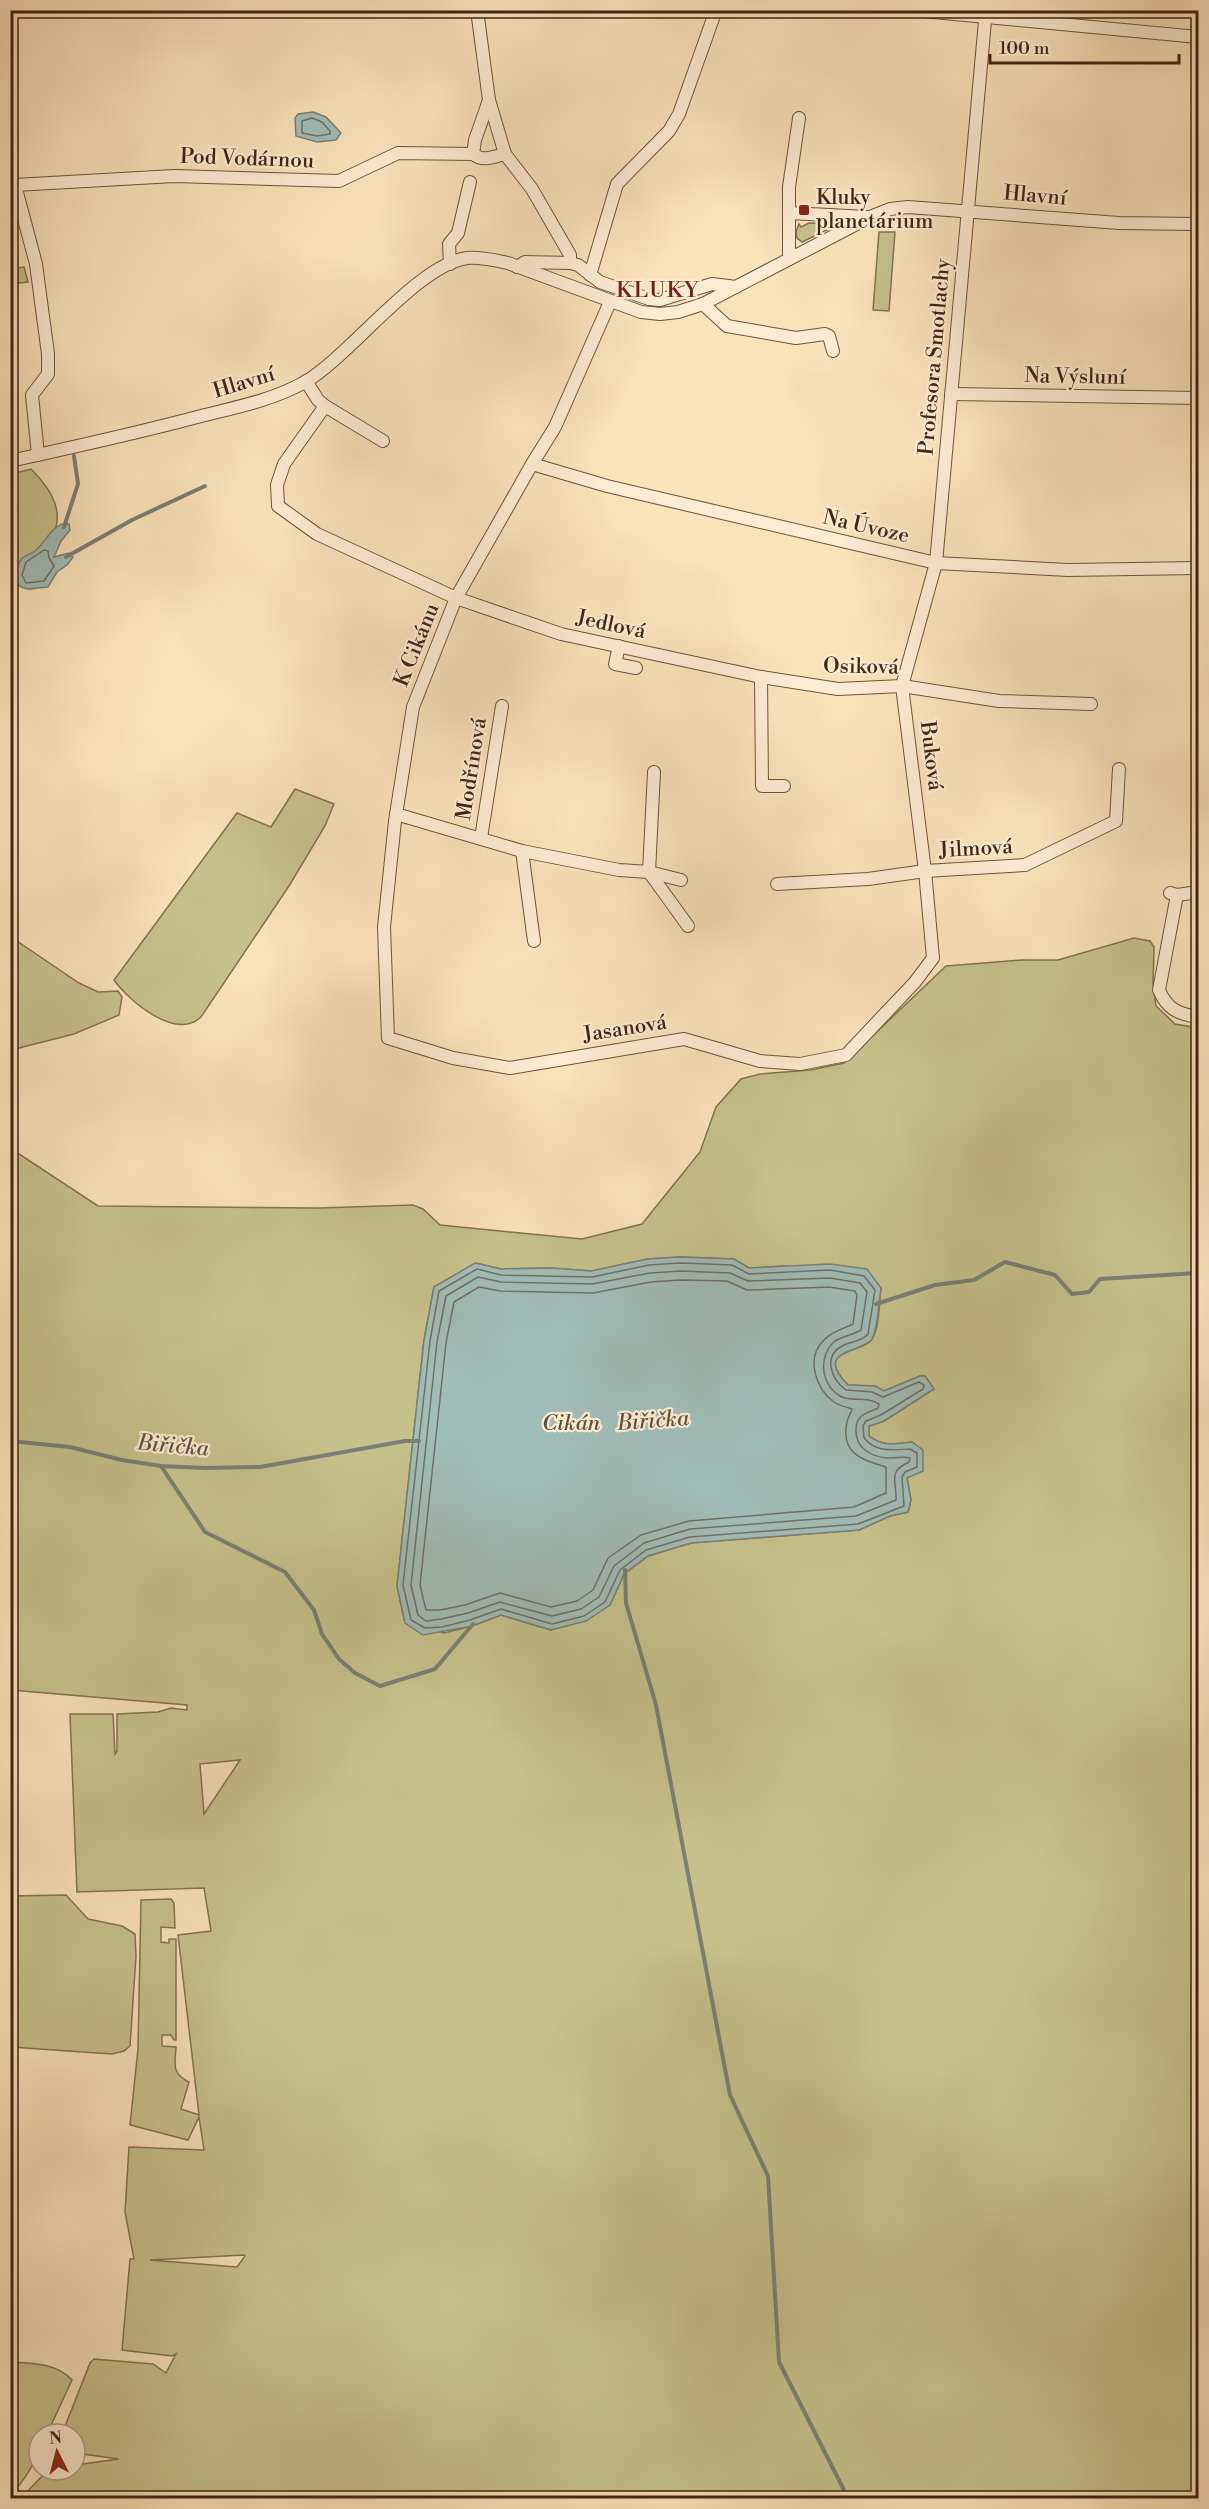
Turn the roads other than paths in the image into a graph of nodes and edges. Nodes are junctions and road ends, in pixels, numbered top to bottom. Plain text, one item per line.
1 (16, 10) edge
2 (477, 10) edge
3 (716, 10) edge
4 (912, 10) edge
5 (10, 11) edge
6 (986, 14) edge
7 (1198, 37) edge
8 (489, 100) junction
9 (799, 118) dead end
10 (473, 154) junction
11 (505, 154) junction
12 (470, 182) dead end
13 (13, 186) edge
14 (967, 211) junction
15 (789, 213) junction
16 (870, 217) junction
17 (1198, 224) edge
18 (789, 259) junction
19 (570, 263) junction
20 (450, 264) junction
21 (517, 267) junction
22 (590, 276) junction
23 (738, 287) junction
24 (610, 302) junction
25 (703, 304) junction
26 (833, 351) dead end
27 (306, 381) junction
28 (951, 394) junction
29 (1198, 398) edge
30 (325, 406) junction
31 (383, 441) dead end
32 (38, 455) junction
33 (10, 461) edge
34 (532, 464) junction
35 (936, 563) junction
36 (1198, 568) edge
37 (456, 598) junction
38 (619, 646) junction
39 (636, 668) dead end
40 (761, 677) junction
41 (902, 686) junction
42 (1091, 704) dead end
43 (502, 706) dead end
44 (1119, 769) dead end
45 (654, 772) dead end
46 (784, 786) dead end
47 (396, 814) junction
48 (481, 838) junction
49 (522, 851) junction
50 (925, 871) junction
51 (649, 872) junction
52 (681, 880) dead end
53 (777, 884) dead end
54 (1198, 892) edge
55 (688, 926) dead end
56 (534, 941) dead end
57 (933, 958) joint
58 (1198, 1017) edge
59 (388, 1038) joint

1 - 5 street
2 - 8 street
3 - 22 street
4 - 6 street
6 - 7 street
6 - 14 street, Profesora Smotlachy
8 - 10 street
8 - 11 street
9 - 15 street
10 - 11 street, Pod Vodárnou
10 - 13 street, Pod Vodárnou
11 - 19 street
12 - 20 street
13 - 32 street, Pod Vodárnou
14 - 16 street, Hlavní
14 - 17 street, Hlavní
14 - 28 street, Profesora Smotlachy
15 - 16 street, Hlavní
15 - 18 street
16 - 18 street, Hlavní
18 - 23 street, Hlavní
19 - 21 street, Hlavní
19 - 22 street
20 - 21 street, Hlavní
20 - 27 street, Hlavní
21 - 24 street, Hlavní
22 - 23 street
23 - 25 street, Hlavní
24 - 25 street, Hlavní
24 - 34 street, K Cikánu
25 - 26 street
27 - 30 street
27 - 32 street, Hlavní
28 - 29 street, Na Výsluní
28 - 35 street, Profesora Smotlachy
30 - 31 street
30 - 37 street, Jedlová
32 - 33 street, Hlavní
34 - 35 street, Na Úvoze
34 - 37 street, K Cikánu
35 - 36 street, Na Úvoze
35 - 41 street, Buková
37 - 38 street, Jedlová
37 - 47 street, K Cikánu
38 - 39 street
38 - 40 street, Jedlová
40 - 41 street, Osiková
40 - 46 street
41 - 42 street, Osiková
41 - 50 street, Buková
43 - 48 street, Modřínová
44 - 50 street, Jilmová
45 - 51 street
47 - 48 street, Modřínová
47 - 59 street, K Cikánu
48 - 49 street, Modřínová
49 - 51 street, Modřínová
49 - 56 street
50 - 53 street, Jilmová
50 - 57 street, Buková
51 - 52 street
51 - 55 street
54 - 58 street
57 - 59 street, Jasanová

